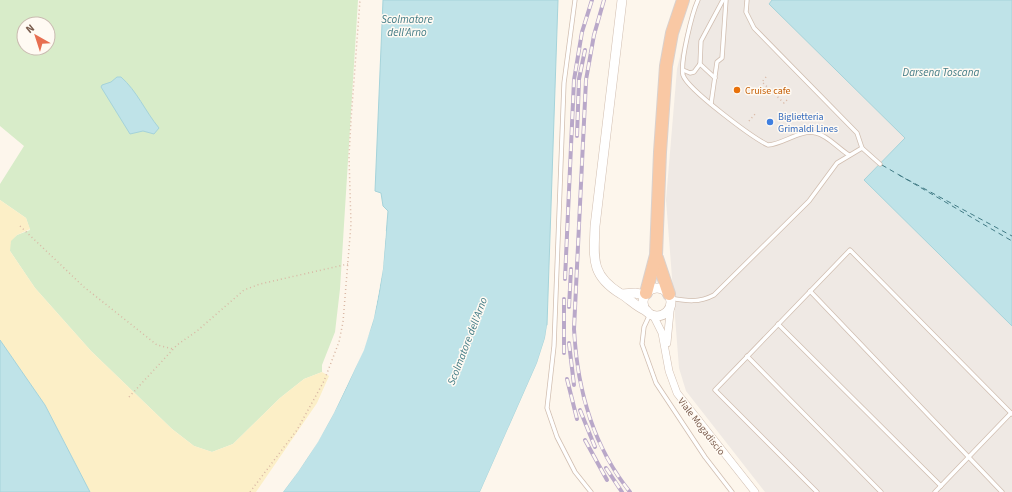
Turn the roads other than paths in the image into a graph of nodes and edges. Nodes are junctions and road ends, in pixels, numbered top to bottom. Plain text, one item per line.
1 (575, 0) edge
2 (622, 0) edge
3 (683, 0) edge
4 (698, 0) edge
5 (724, 0) edge
6 (747, 0) edge
7 (700, 64) junction
8 (683, 70) junction
9 (715, 78) junction
10 (711, 104) junction
11 (862, 148) junction
12 (849, 155) junction
13 (880, 164) dead end
14 (656, 255) junction
15 (810, 291) junction
16 (622, 294) junction
17 (645, 294) junction
18 (670, 298) junction
19 (650, 313) junction
20 (778, 324) junction
21 (667, 352) junction
22 (747, 356) junction
23 (1011, 414) edge
24 (968, 458) junction
25 (941, 486) junction
26 (752, 490) edge
27 (937, 491) edge
28 (591, 492) edge
29 (732, 492) edge
30 (817, 492) edge
31 (881, 492) edge
32 (1002, 492) edge

1 - 28 lane
2 - 16 street
3 - 14 highway
4 - 8 lane
5 - 7 lane
5 - 9 lane
6 - 11 lane
7 - 8 lane
7 - 9 lane
8 - 10 lane
9 - 10 lane
10 - 12 lane
11 - 12 lane
11 - 13 lane
12 - 18 lane
14 - 17 highway
14 - 18 highway
15 - 20 lane
15 - 23 lane
15 - 24 lane
16 - 17 street
16 - 19 street
17 - 18 street
17 - 19 street, Viale Mogadiscio
18 - 19 street
18 - 21 street, Viale Mogadiscio
19 - 21 street, Viale Mogadiscio
19 - 29 lane
20 - 22 lane
20 - 25 lane
21 - 26 street, Viale Mogadiscio
22 - 30 lane
22 - 31 lane
23 - 24 lane
24 - 25 lane
24 - 32 lane
25 - 27 lane

